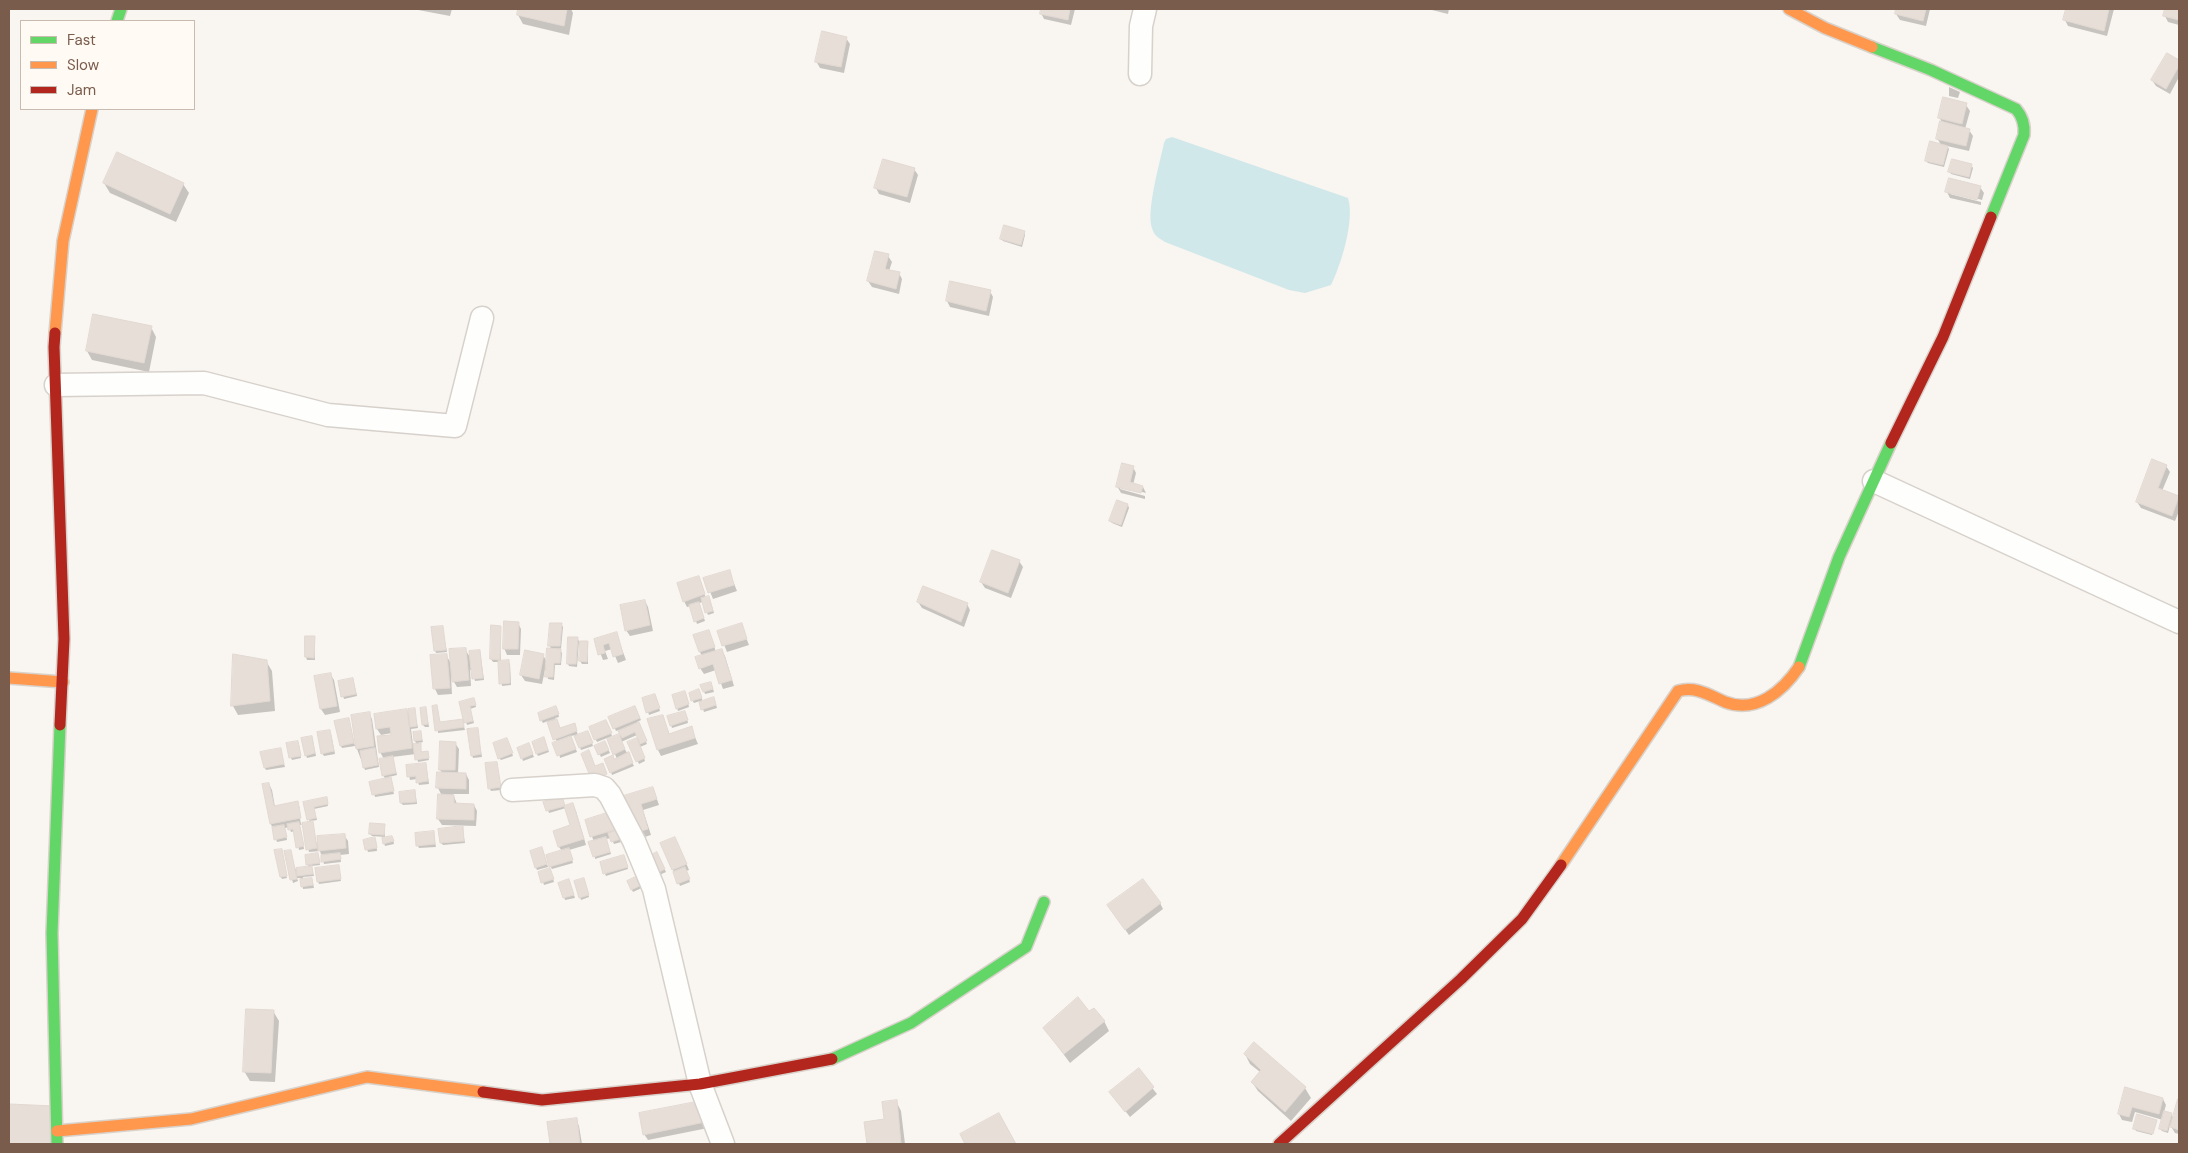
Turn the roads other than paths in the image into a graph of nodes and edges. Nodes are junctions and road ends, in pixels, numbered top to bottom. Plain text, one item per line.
1 (1145, 9) edge
2 (1789, 9) edge
3 (1140, 74) dead end
4 (92, 110) edge
5 (482, 318) dead end
6 (56, 385) junction
7 (1874, 481) junction
8 (2179, 622) edge
9 (9, 678) edge
10 (63, 682) junction
11 (512, 790) dead end
12 (1044, 902) dead end
13 (700, 1084) junction
14 (57, 1131) junction
15 (57, 1144) edge
16 (722, 1144) edge
17 (1279, 1144) edge

1 - 3 street
2 - 7 street
4 - 6 street
5 - 6 street
6 - 10 street
7 - 8 street
7 - 17 street
9 - 10 street
10 - 14 street
11 - 13 street
12 - 13 street
13 - 14 street
13 - 16 street
14 - 15 street

